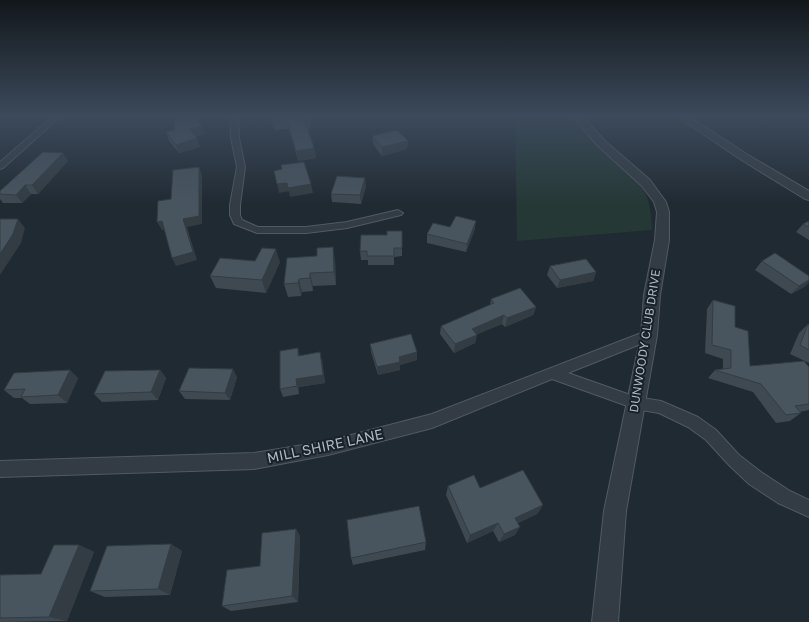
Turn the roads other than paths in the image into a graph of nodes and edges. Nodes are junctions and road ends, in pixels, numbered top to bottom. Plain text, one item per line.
1 (23, 146) edge
2 (237, 146) edge
3 (606, 146) edge
4 (727, 146) edge
5 (0, 166) edge
6 (809, 196) edge
7 (398, 213) dead end
8 (649, 335) junction
9 (554, 374) junction
10 (636, 403) junction
11 (0, 469) edge
12 (809, 509) edge
13 (605, 622) edge

1 - 5 street
2 - 7 street
3 - 8 street, DUNWOODY CLUB DRIVE
4 - 6 street
8 - 9 street, MILL SHIRE LANE
8 - 10 street, DUNWOODY CLUB DRIVE
9 - 10 street
9 - 11 street, MILL SHIRE LANE
10 - 12 street
10 - 13 street, DUNWOODY CLUB DRIVE

